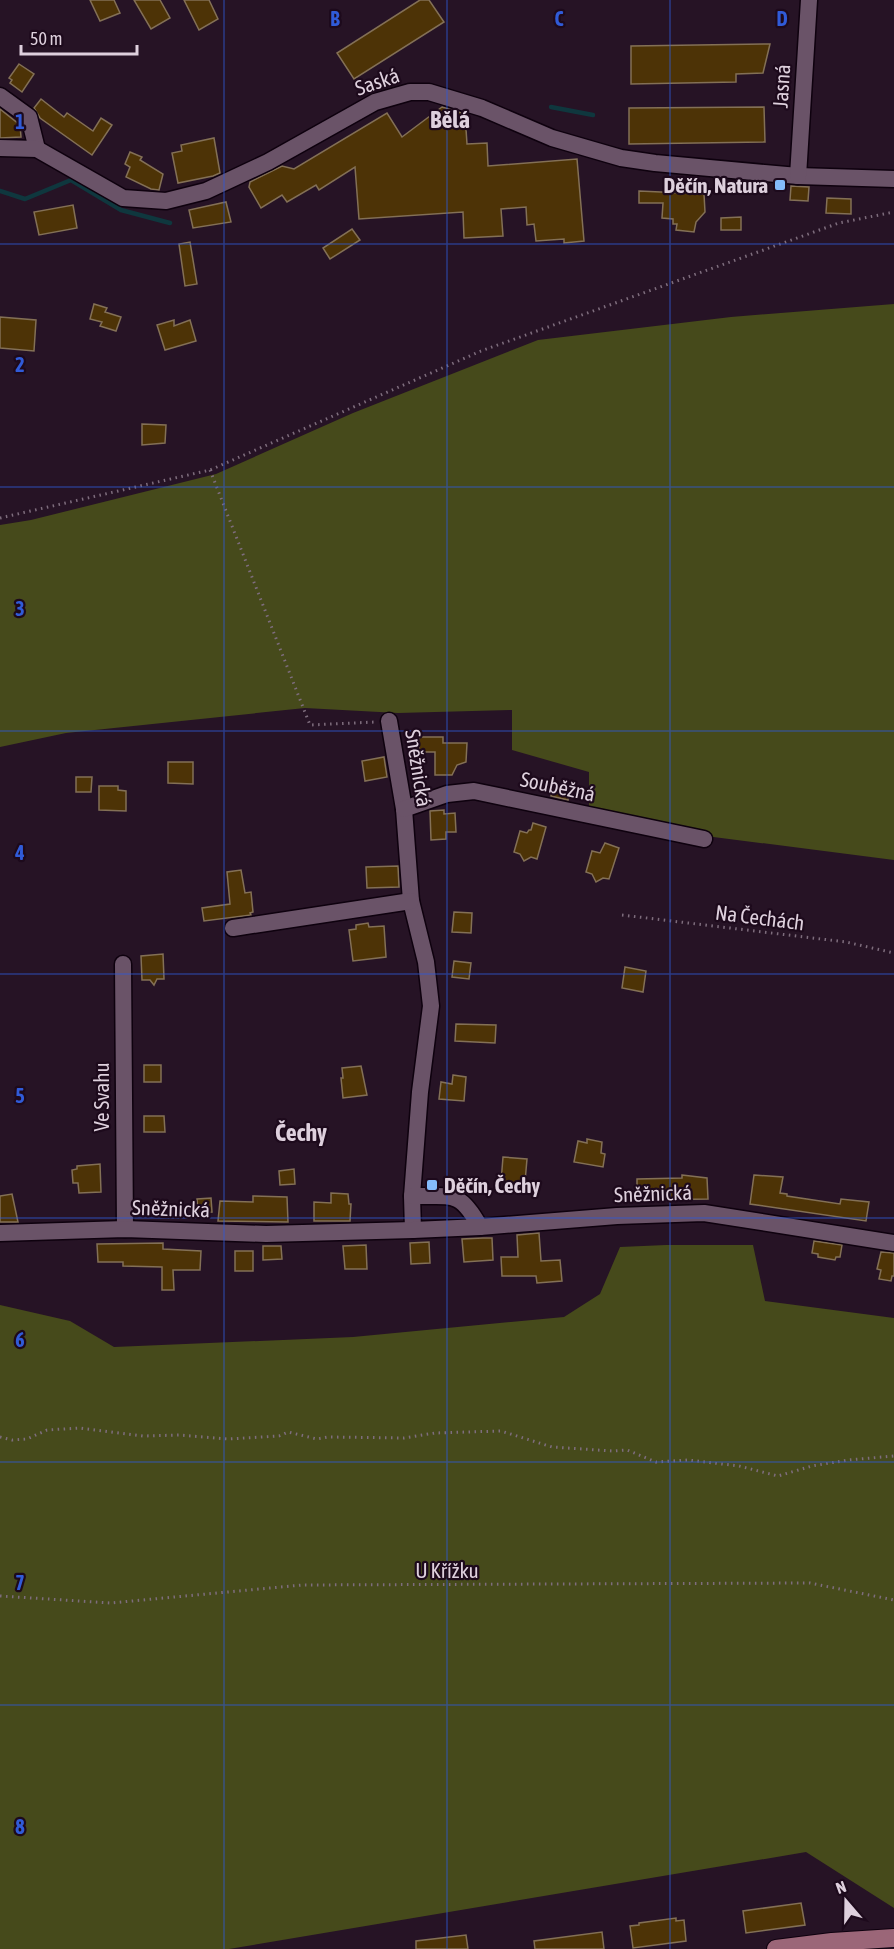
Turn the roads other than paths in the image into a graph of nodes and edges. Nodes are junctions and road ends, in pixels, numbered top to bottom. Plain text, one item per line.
1 (809, 0) edge
2 (0, 96) edge
3 (0, 148) edge
4 (37, 149) junction
5 (798, 176) junction
6 (894, 179) edge
7 (389, 721) road end
8 (404, 808) junction
9 (704, 839) dead end
10 (411, 901) junction
11 (233, 928) dead end
12 (123, 964) dead end
13 (412, 1196) junction
14 (480, 1227) junction
15 (125, 1230) junction
16 (413, 1230) junction
17 (0, 1233) edge
18 (894, 1244) edge
19 (894, 1938) edge
20 (776, 1949) edge

1 - 5 street, Jasná
2 - 4 street
3 - 4 street
4 - 5 street, Saská
5 - 6 street, Saská
7 - 8 street, Sněžnická
8 - 9 street, Souběžná
8 - 10 street, Sněžnická
10 - 11 street
10 - 13 street, Sněžnická
12 - 15 street, Ve Svahu
13 - 14 street
13 - 16 street, Sněžnická
14 - 16 street, Sněžnická
14 - 18 street, Sněžnická
15 - 16 street, Sněžnická
15 - 17 street, Sněžnická
19 - 20 main road

